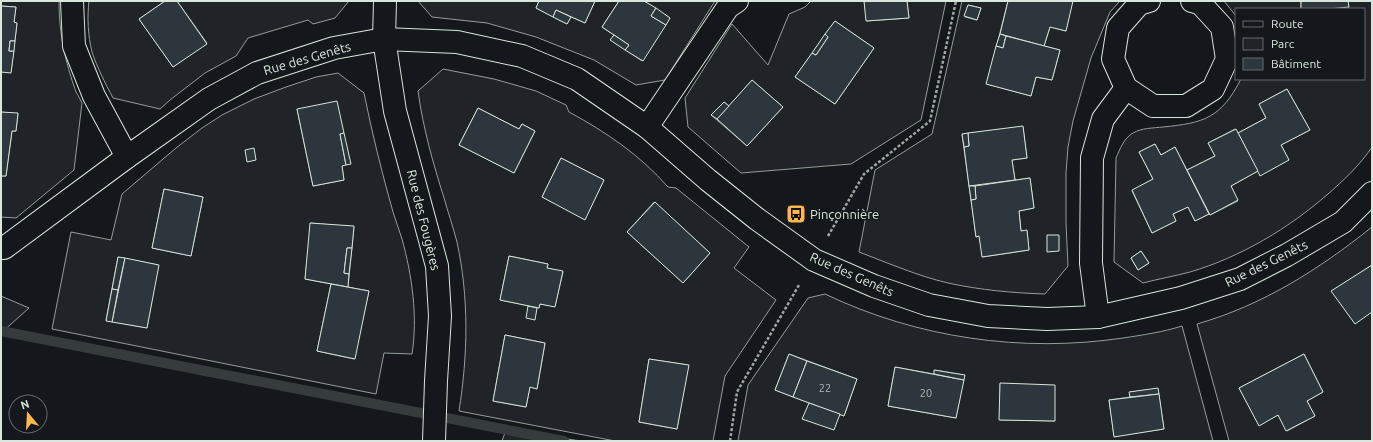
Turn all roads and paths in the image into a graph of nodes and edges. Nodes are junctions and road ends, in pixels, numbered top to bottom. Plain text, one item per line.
1 (72, 1) edge
2 (385, 1) edge
3 (737, 1) edge
4 (956, 1) edge
5 (1149, 1) edge
6 (1192, 1) edge
7 (384, 39) junction
8 (1126, 88) junction
9 (647, 127) junction
10 (127, 157) junction
11 (1372, 193) edge
12 (1, 248) edge
13 (814, 260) junction
14 (1098, 317) junction
15 (434, 441) edge
16 (730, 441) edge

1 - 10 street
2 - 7 street, Rue des Fougères
3 - 9 street
4 - 13 path
5 - 8 street
6 - 8 street
7 - 9 street, Rue des Genêts
7 - 10 street, Rue des Genêts
7 - 15 street, Rue des Fougères
8 - 14 street
9 - 13 street, Rue des Genêts
10 - 12 street, Rue des Genêts
11 - 14 street, Rue des Genêts
13 - 14 street, Rue des Genêts
13 - 16 path

